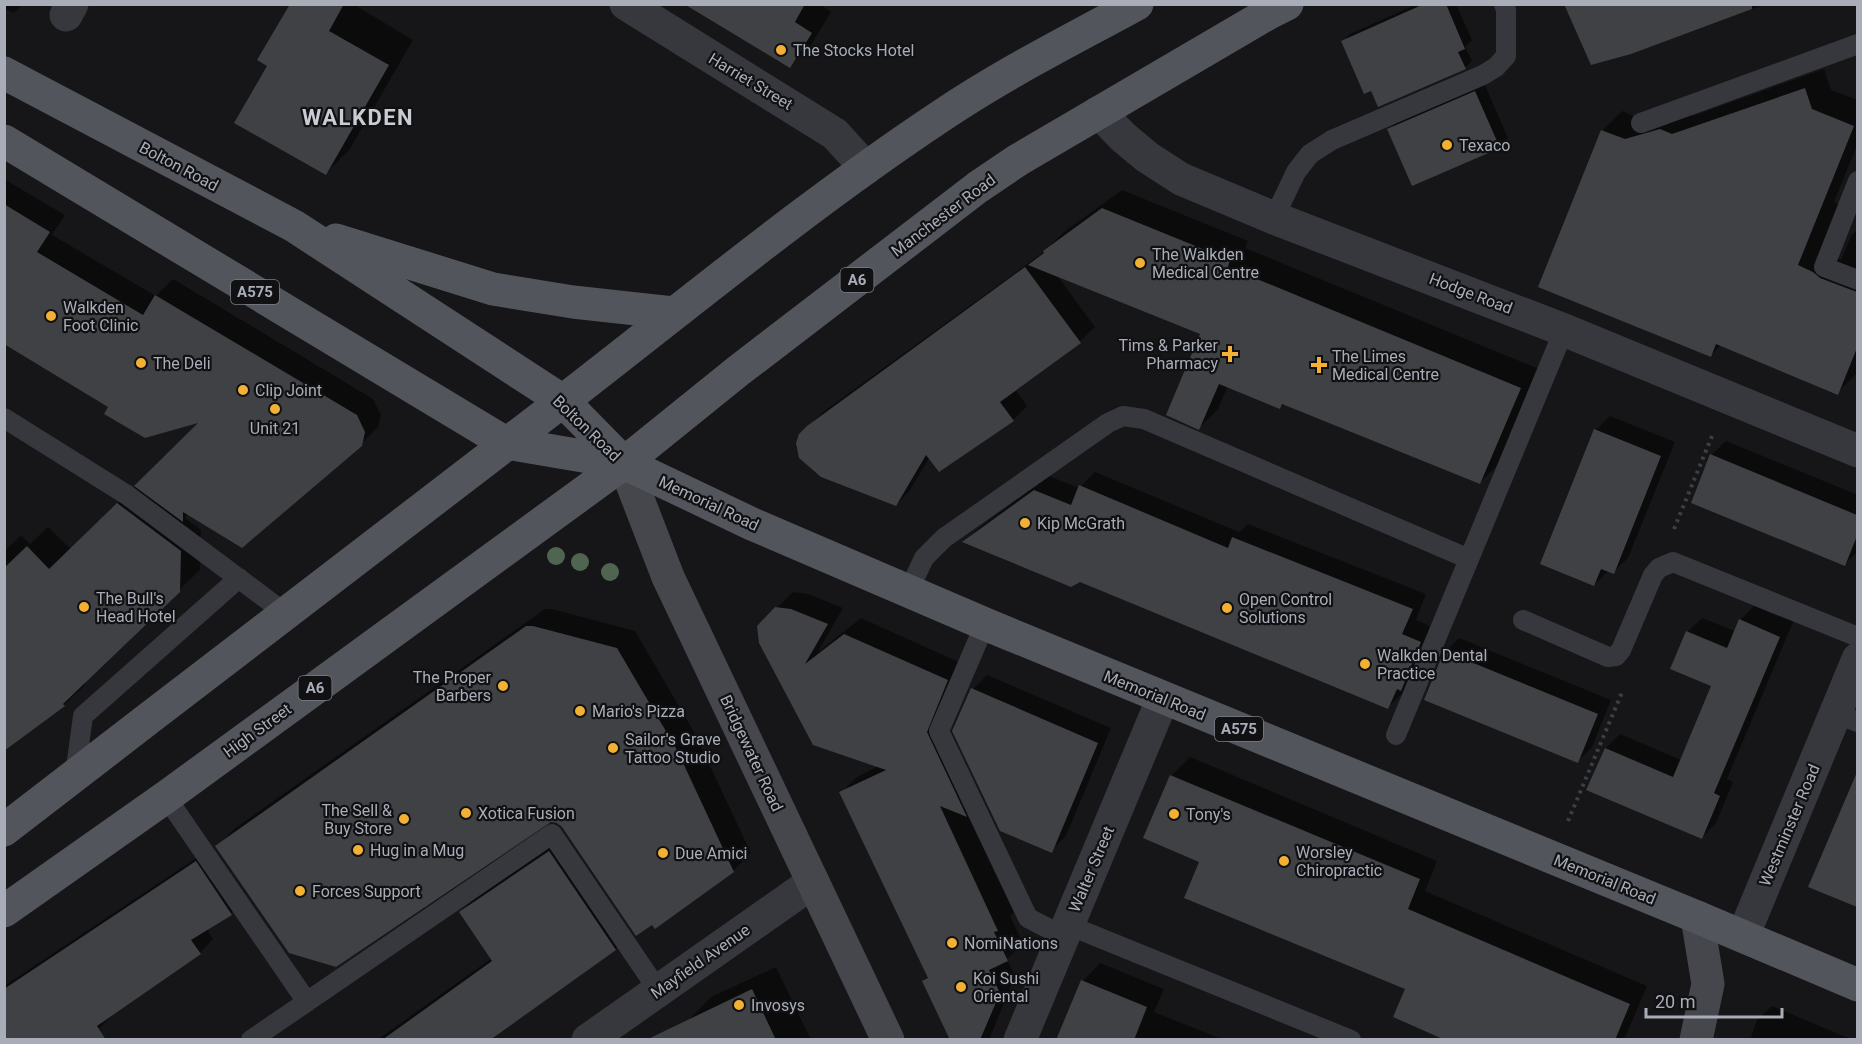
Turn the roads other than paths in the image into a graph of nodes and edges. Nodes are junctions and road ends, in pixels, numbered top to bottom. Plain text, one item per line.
1 (626, 4) edge
2 (1137, 4) edge
3 (1287, 4) edge
4 (1504, 4) edge
5 (1857, 44) edge
6 (4, 73) edge
7 (1100, 112) junction
8 (1641, 123) dead end
9 (4, 141) edge
10 (866, 168) junction
11 (1857, 181) edge
12 (1274, 218) junction
13 (294, 226) junction
14 (1857, 280) edge
15 (673, 313) junction
16 (1564, 330) junction
17 (563, 401) junction
18 (4, 418) edge
19 (506, 442) junction
20 (1857, 451) edge
21 (624, 463) junction
22 (1469, 559) junction
23 (239, 578) junction
24 (909, 590) junction
25 (285, 613) junction
26 (1523, 620) dead end
27 (985, 624) junction
28 (1857, 637) edge
29 (1857, 659) edge
30 (1163, 698) junction
31 (1846, 718) edge
32 (1395, 735) dead end
33 (75, 775) junction
34 (166, 797) junction
35 (4, 830) edge
36 (813, 882) junction
37 (4, 911) edge
38 (1697, 917) junction
39 (1065, 930) junction
40 (1743, 936) junction
41 (1708, 984) junction
42 (1857, 985) edge
43 (658, 990) junction
44 (307, 1002) junction
45 (251, 1040) edge
46 (588, 1040) edge
47 (888, 1040) edge
48 (1020, 1040) edge
49 (1351, 1040) edge
50 (1696, 1040) edge

1 - 10 street, Harriet Street
2 - 10 main road
3 - 7 main road, Manchester Road / A6
4 - 12 lane
5 - 8 lane
6 - 13 main road, Bolton Road / A575
7 - 12 street, Hodge Road
7 - 21 main road, Manchester Road / A6
9 - 19 main road, Bolton Road / A575
10 - 15 main road
11 - 14 lane
12 - 16 street, Hodge Road
13 - 15 main road, A575
13 - 17 main road, Bolton Road / A575
15 - 17 main road
16 - 20 street, Hodge Road
16 - 22 lane
17 - 19 main road
17 - 21 main road, Bolton Road / A575
18 - 23 lane
19 - 21 main road, Bolton Road / A575
19 - 25 main road
21 - 24 main road, Memorial Road / A575
21 - 34 main road, High Street / A6
21 - 36 main road, Bridgewater Road
22 - 24 lane
22 - 32 lane
23 - 25 lane
23 - 33 lane
24 - 27 main road, Memorial Road / A575
25 - 33 main road
26 - 28 lane
27 - 30 main road, Memorial Road / A575
27 - 39 lane
29 - 31 street, Westminster Road
30 - 38 main road, Memorial Road / A575
30 - 39 street, Walter Street
31 - 40 street, Westminster Road
33 - 35 main road
34 - 37 main road, High Street / A6
34 - 44 lane
36 - 43 street, Mayfield Avenue
36 - 47 main road, Bridgewater Road
38 - 40 main road, Memorial Road / A575
38 - 41 main road, Westminster Road
39 - 48 street, Walter Street
39 - 49 lane
40 - 41 main road, Westminster Road
40 - 42 main road, Memorial Road / A575
41 - 50 main road, Westminster Road
43 - 44 lane
43 - 46 street, Mayfield Avenue
44 - 45 lane

